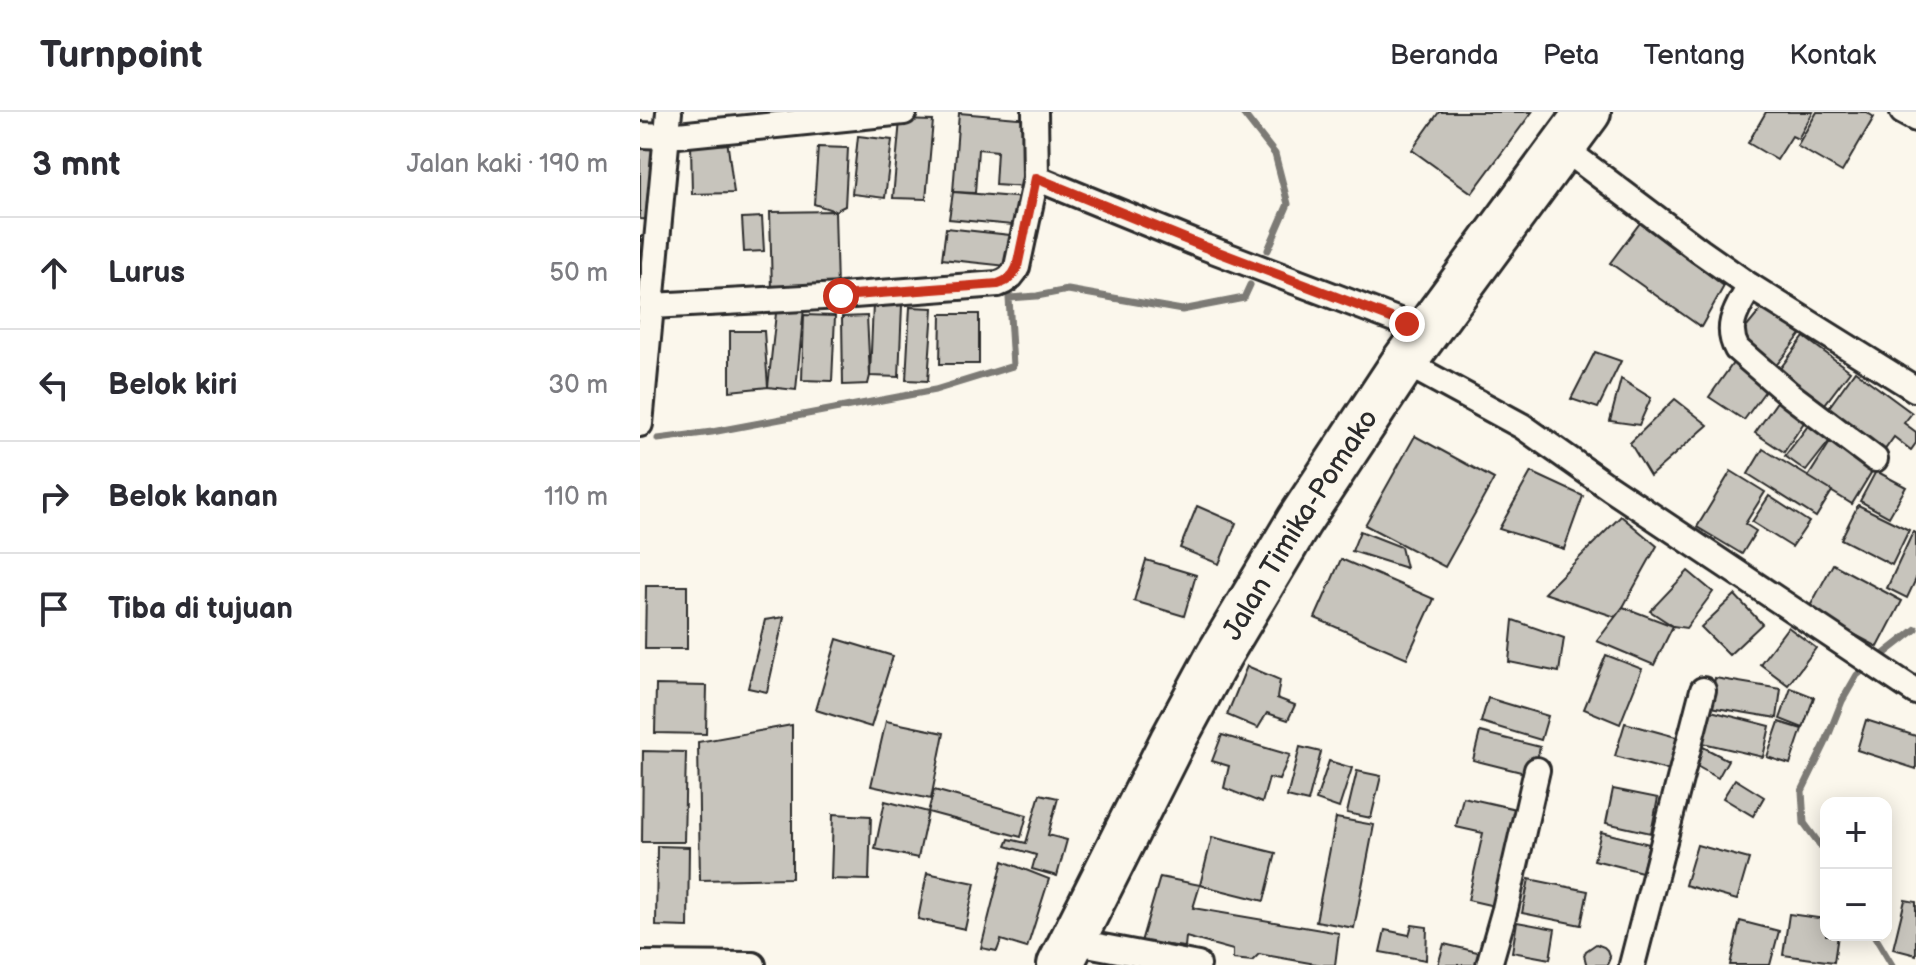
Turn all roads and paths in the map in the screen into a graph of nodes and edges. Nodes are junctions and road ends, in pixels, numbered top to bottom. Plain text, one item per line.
1 (904, 112) edge
2 (1035, 112) edge
3 (1588, 112) edge
4 (1903, 112) edge
5 (1916, 119) edge
6 (669, 124) edge
7 (1561, 130) edge
8 (640, 135) edge
9 (1036, 178) junction
10 (1750, 286) junction
11 (652, 306) junction
12 (1406, 343) junction
13 (1915, 389) edge
14 (640, 424) edge
15 (1875, 459) dead end
16 (1703, 690) dead end
17 (1916, 692) edge
18 (1537, 770) dead end
19 (1065, 953) edge
20 (640, 964) edge
21 (753, 965) edge
22 (1034, 965) edge
23 (1198, 965) edge
24 (1489, 965) edge
25 (1632, 965) edge

1 - 6 street
2 - 9 street
3 - 7 highway, Jalan Timika-Pomako
4 - 5 street
6 - 8 street
6 - 11 street
7 - 10 street
7 - 12 highway, Jalan Timika-Pomako
9 - 11 street
9 - 12 street
10 - 13 street
10 - 15 street
11 - 14 street
12 - 17 street
12 - 19 highway, Jalan Timika-Pomako
12 - 22 highway, Jalan Timika-Pomako
16 - 25 street
18 - 24 street
19 - 23 street
20 - 21 street

